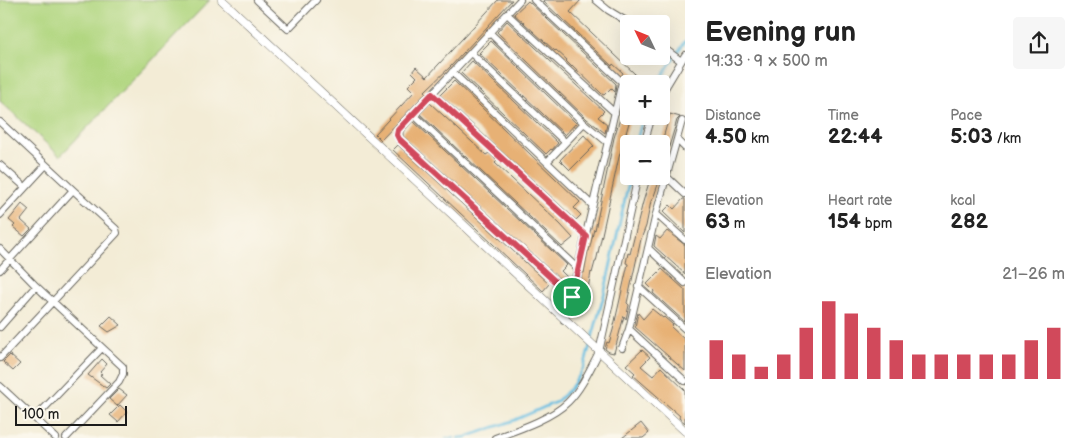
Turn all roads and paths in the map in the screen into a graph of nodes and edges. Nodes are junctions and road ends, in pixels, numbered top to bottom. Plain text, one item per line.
1 (222, 0) edge
2 (257, 0) edge
3 (270, 0) edge
4 (316, 0) edge
5 (520, 0) edge
6 (534, 0) edge
7 (596, 0) edge
8 (264, 6) junction
9 (507, 14) junction
10 (620, 17) edge
11 (490, 34) junction
12 (670, 51) edge
13 (470, 53) junction
14 (683, 58) edge
15 (452, 72) junction
16 (670, 80) edge
17 (432, 94) junction
18 (615, 113) junction
19 (413, 114) junction
20 (682, 121) dead end
21 (0, 122) edge
22 (584, 123) junction
23 (677, 140) junction
24 (565, 142) junction
25 (607, 142) junction
26 (685, 148) edge
27 (547, 162) junction
28 (46, 164) junction
29 (0, 165) edge
30 (670, 166) edge
31 (670, 180) edge
32 (636, 185) edge
33 (665, 185) edge
34 (25, 187) junction
35 (73, 190) junction
36 (685, 194) edge
37 (592, 205) junction
38 (0, 214) edge
39 (656, 214) junction
40 (586, 236) junction
41 (685, 240) edge
42 (648, 248) junction
43 (0, 249) edge
44 (10, 259) junction
45 (577, 268) junction
46 (0, 270) edge
47 (685, 282) edge
48 (36, 286) junction
49 (638, 286) junction
50 (572, 297) junction
51 (53, 301) junction
52 (564, 320) junction
53 (0, 327) edge
54 (628, 329) junction
55 (685, 329) edge
56 (102, 348) junction
57 (622, 348) dead end
58 (597, 351) junction
59 (0, 358) edge
60 (685, 381) edge
61 (0, 386) edge
62 (35, 418) junction
63 (685, 431) edge
64 (56, 438) edge
65 (66, 438) edge
66 (495, 438) edge

1 - 52 street
2 - 8 street
3 - 8 street
4 - 8 street
5 - 9 street
6 - 18 street
7 - 10 street
9 - 11 street
9 - 18 street
11 - 13 street
11 - 22 street
12 - 14 street
13 - 15 street
13 - 24 street
14 - 16 street
15 - 17 street
15 - 27 street
17 - 19 street
17 - 40 street
18 - 25 street
19 - 45 street
19 - 50 street
20 - 23 street
21 - 28 street
22 - 24 street
22 - 25 street
23 - 26 street
23 - 30 street
24 - 27 street
25 - 37 street
27 - 37 street
28 - 34 street
28 - 35 street
29 - 34 street
31 - 36 street
32 - 58 street
33 - 39 street
34 - 38 street
35 - 44 street
35 - 51 street
37 - 40 street
39 - 41 street
39 - 42 street
40 - 45 street
42 - 47 street
42 - 49 street
43 - 44 street
44 - 46 street
44 - 48 street
45 - 50 street
48 - 51 street
48 - 53 street
49 - 54 street
49 - 55 street
50 - 52 street
51 - 56 street
51 - 59 street
52 - 58 street
54 - 57 street
54 - 60 street
56 - 62 street
56 - 65 street
58 - 63 street
58 - 66 street
61 - 62 street
62 - 64 street

